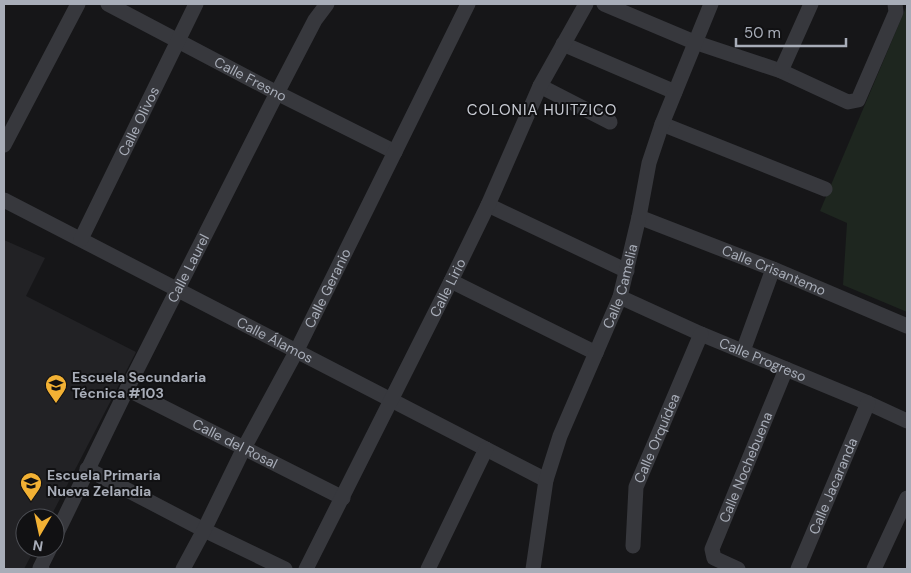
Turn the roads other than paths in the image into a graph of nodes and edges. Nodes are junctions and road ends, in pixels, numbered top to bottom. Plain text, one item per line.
1 (78, 4) edge
2 (108, 4) edge
3 (196, 4) edge
4 (327, 4) edge
5 (468, 4) edge
6 (586, 4) edge
7 (604, 4) edge
8 (710, 4) edge
9 (811, 4) edge
10 (895, 4) edge
11 (179, 41) junction
12 (694, 42) junction
13 (563, 44) junction
14 (781, 72) junction
15 (540, 86) junction
16 (675, 92) junction
17 (277, 93) junction
18 (610, 122) dead end
19 (662, 124) junction
20 (4, 145) edge
21 (395, 152) junction
22 (825, 188) dead end
23 (4, 200) edge
24 (488, 205) junction
25 (639, 217) junction
26 (81, 238) junction
27 (773, 269) junction
28 (627, 271) junction
29 (451, 281) junction
30 (178, 290) junction
31 (620, 297) junction
32 (907, 326) edge
33 (701, 334) junction
34 (743, 351) junction
35 (296, 352) junction
36 (596, 354) junction
37 (786, 369) junction
38 (127, 389) junction
39 (390, 400) junction
40 (868, 403) junction
41 (907, 421) edge
42 (244, 448) junction
43 (486, 449) junction
44 (87, 469) junction
45 (546, 480) junction
46 (343, 498) junction
47 (907, 498) edge
48 (65, 516) edge
49 (204, 530) junction
50 (632, 546) dead end
51 (182, 569) edge
52 (285, 569) edge
53 (306, 569) edge
54 (428, 569) edge
55 (533, 569) edge
56 (738, 569) edge
57 (798, 569) edge
58 (874, 569) edge

1 - 20 street
2 - 11 street, Calle Fresno
3 - 11 street, Calle Olivos
4 - 17 street, Calle Laurel
5 - 21 street, Calle Geranio
6 - 13 street, Calle Lirio
7 - 12 street
8 - 12 street, Calle Camelia
9 - 14 street
10 - 14 street
11 - 17 street, Calle Fresno
11 - 26 street, Calle Olivos
12 - 14 street
12 - 16 street, Calle Camelia
13 - 15 street, Calle Lirio
13 - 16 street
15 - 18 street
15 - 24 street, Calle Lirio
16 - 19 street, Calle Camelia
17 - 21 street, Calle Fresno
17 - 30 street, Calle Laurel
19 - 22 street
19 - 25 street, Calle Camelia
21 - 35 street, Calle Geranio
23 - 26 street, Calle Álamos
24 - 28 street
24 - 29 street, Calle Lirio
25 - 27 street, Calle Crisantemo
25 - 28 street, Calle Camelia
26 - 30 street, Calle Álamos
27 - 32 street, Calle Crisantemo
27 - 34 street
28 - 31 street, Calle Camelia
29 - 36 street
29 - 39 street, Calle Lirio
30 - 35 street, Calle Álamos
30 - 38 street, Calle Laurel
31 - 33 street, Calle Progreso
31 - 36 street, Calle Camelia
33 - 34 street, Calle Progreso
33 - 50 street, Calle Orquídea
34 - 37 street, Calle Progreso
35 - 39 street, Calle Álamos
35 - 42 street, Calle Geranio
36 - 45 street, Calle Camelia
37 - 40 street, Calle Progreso
37 - 56 street, Calle Nochebuena
38 - 42 street, Calle del Rosal
38 - 44 street, Calle Laurel
39 - 43 street, Calle Álamos
39 - 46 street, Calle Lirio
40 - 41 street, Calle Progreso
40 - 57 street, Calle Jacaranda
42 - 46 street, Calle del Rosal
42 - 49 street, Calle Geranio
43 - 45 street, Calle Álamos
43 - 54 street
44 - 48 street, Calle Laurel
44 - 49 street
45 - 55 street, Calle Camelia
46 - 53 street, Calle Lirio
47 - 58 street
49 - 51 street, Calle Geranio
49 - 52 street

